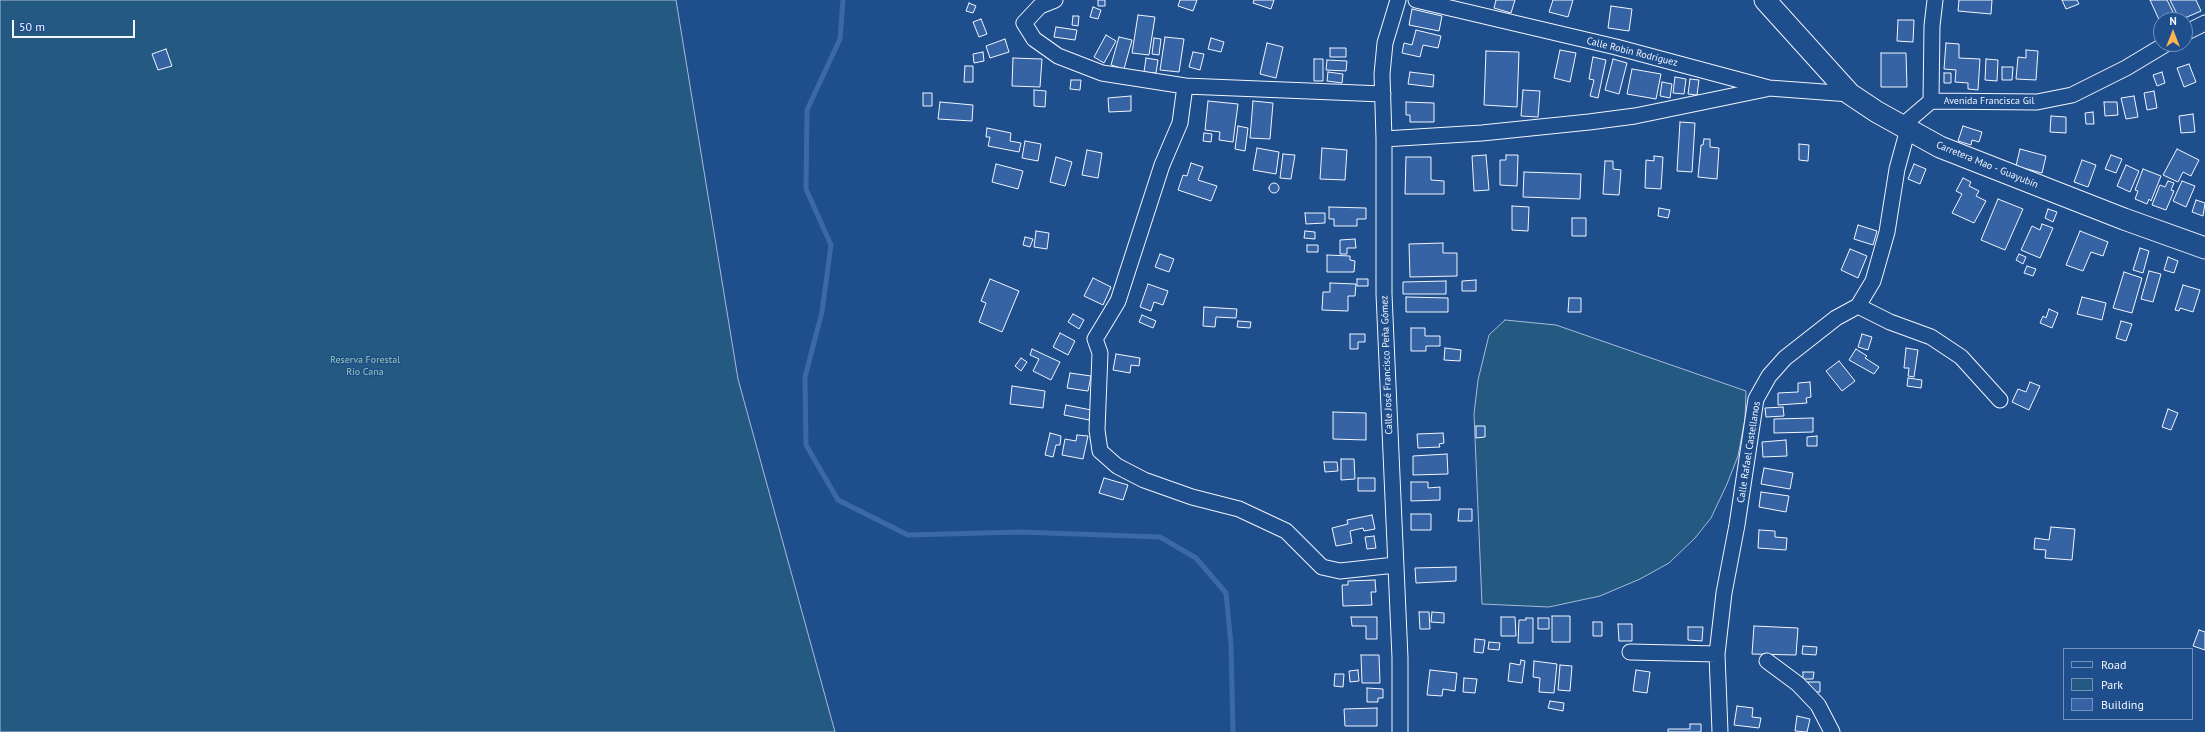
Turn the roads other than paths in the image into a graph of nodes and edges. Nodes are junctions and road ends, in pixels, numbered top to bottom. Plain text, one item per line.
1 (1055, 0) edge
2 (1398, 0) edge
3 (1416, 0) edge
4 (1765, 0) edge
5 (1935, 0) edge
6 (2205, 23) edge
7 (2193, 29) edge
8 (2153, 52) edge
9 (1185, 86) junction
10 (1769, 88) junction
11 (1383, 94) junction
12 (1850, 94) junction
13 (1931, 101) junction
14 (1905, 127) junction
15 (1384, 138) junction
16 (2205, 248) edge
17 (1858, 306) junction
18 (2000, 400) dead end
19 (1395, 564) junction
20 (1630, 652) dead end
21 (1717, 654) junction
22 (1767, 661) dead end
23 (1400, 732) edge
24 (1720, 732) edge
25 (1832, 732) edge

1 - 9 street
2 - 11 street, Calle José Francisco Peña Gómez
3 - 10 street, Calle Robin Rodríguez
4 - 12 main road, Carretera Mao - Guayubín
5 - 13 street
6 - 7 street
8 - 13 street, Avenida Francisca Gil
9 - 11 street
9 - 19 street
10 - 12 street, Calle Robin Rodríguez
10 - 15 street
11 - 15 street, Calle José Francisco Peña Gómez
12 - 14 main road, Carretera Mao - Guayubín
13 - 14 street, Avenida Francisca Gil
14 - 16 main road, Carretera Mao - Guayubín
14 - 17 street
15 - 19 street, Calle José Francisco Peña Gómez
17 - 18 street
17 - 21 street, Calle Rafael Castellanos
19 - 23 street, Calle José Francisco Peña Gómez
20 - 21 street
21 - 24 street, Calle Rafael Castellanos
22 - 25 street

